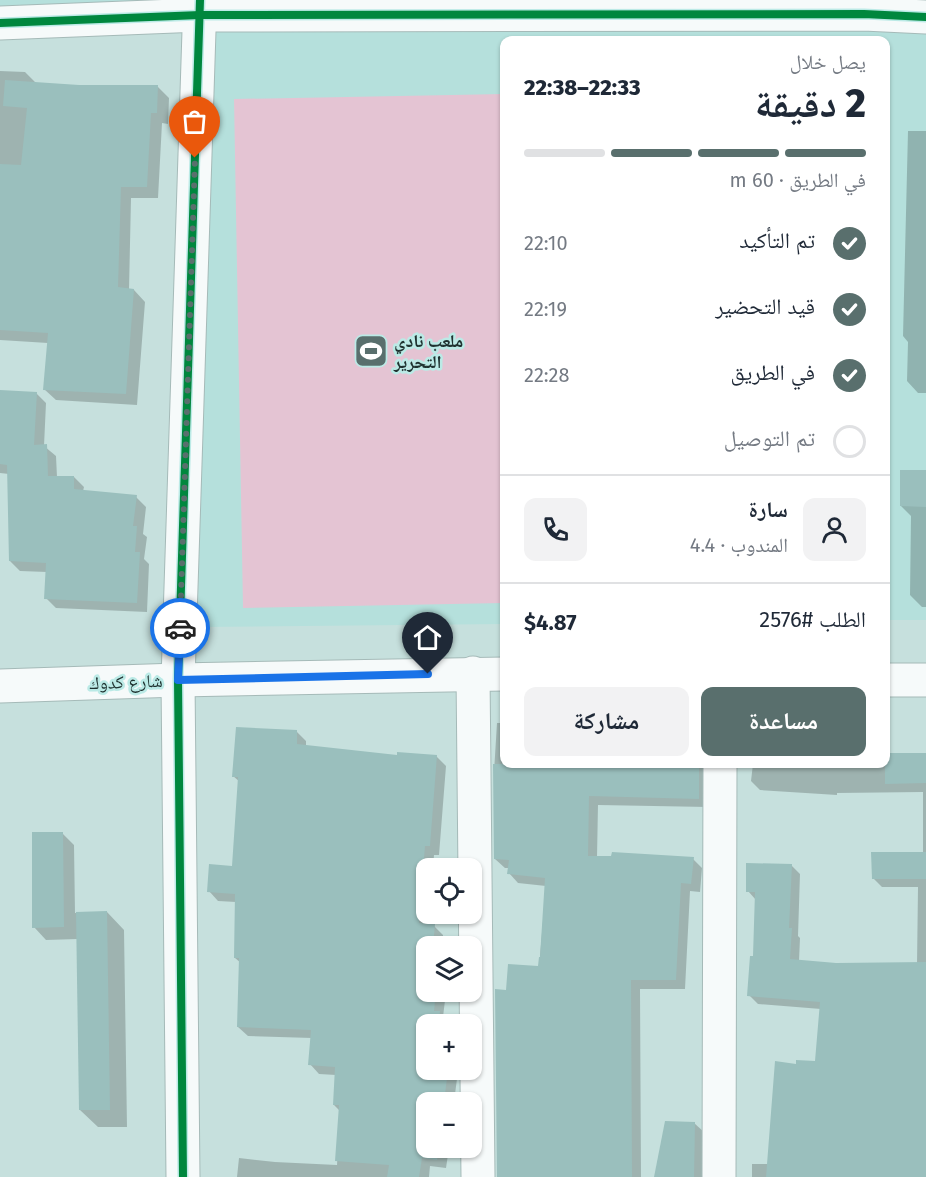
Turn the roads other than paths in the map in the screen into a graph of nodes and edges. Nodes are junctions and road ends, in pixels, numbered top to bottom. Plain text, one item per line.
1 (200, 8) edge
2 (926, 17) edge
3 (864, 18) edge
4 (0, 23) edge
5 (488, 674) edge
6 (178, 680) junction
7 (890, 680) edge
8 (926, 680) edge
9 (0, 686) edge
10 (720, 768) edge
11 (183, 1177) edge
12 (478, 1177) edge
13 (719, 1177) edge

1 - 3 street
1 - 4 street
1 - 6 street
2 - 3 street
5 - 6 street, شارع كدوك
5 - 12 street
6 - 9 street, شارع كدوك
6 - 11 street
7 - 8 street
10 - 13 street

